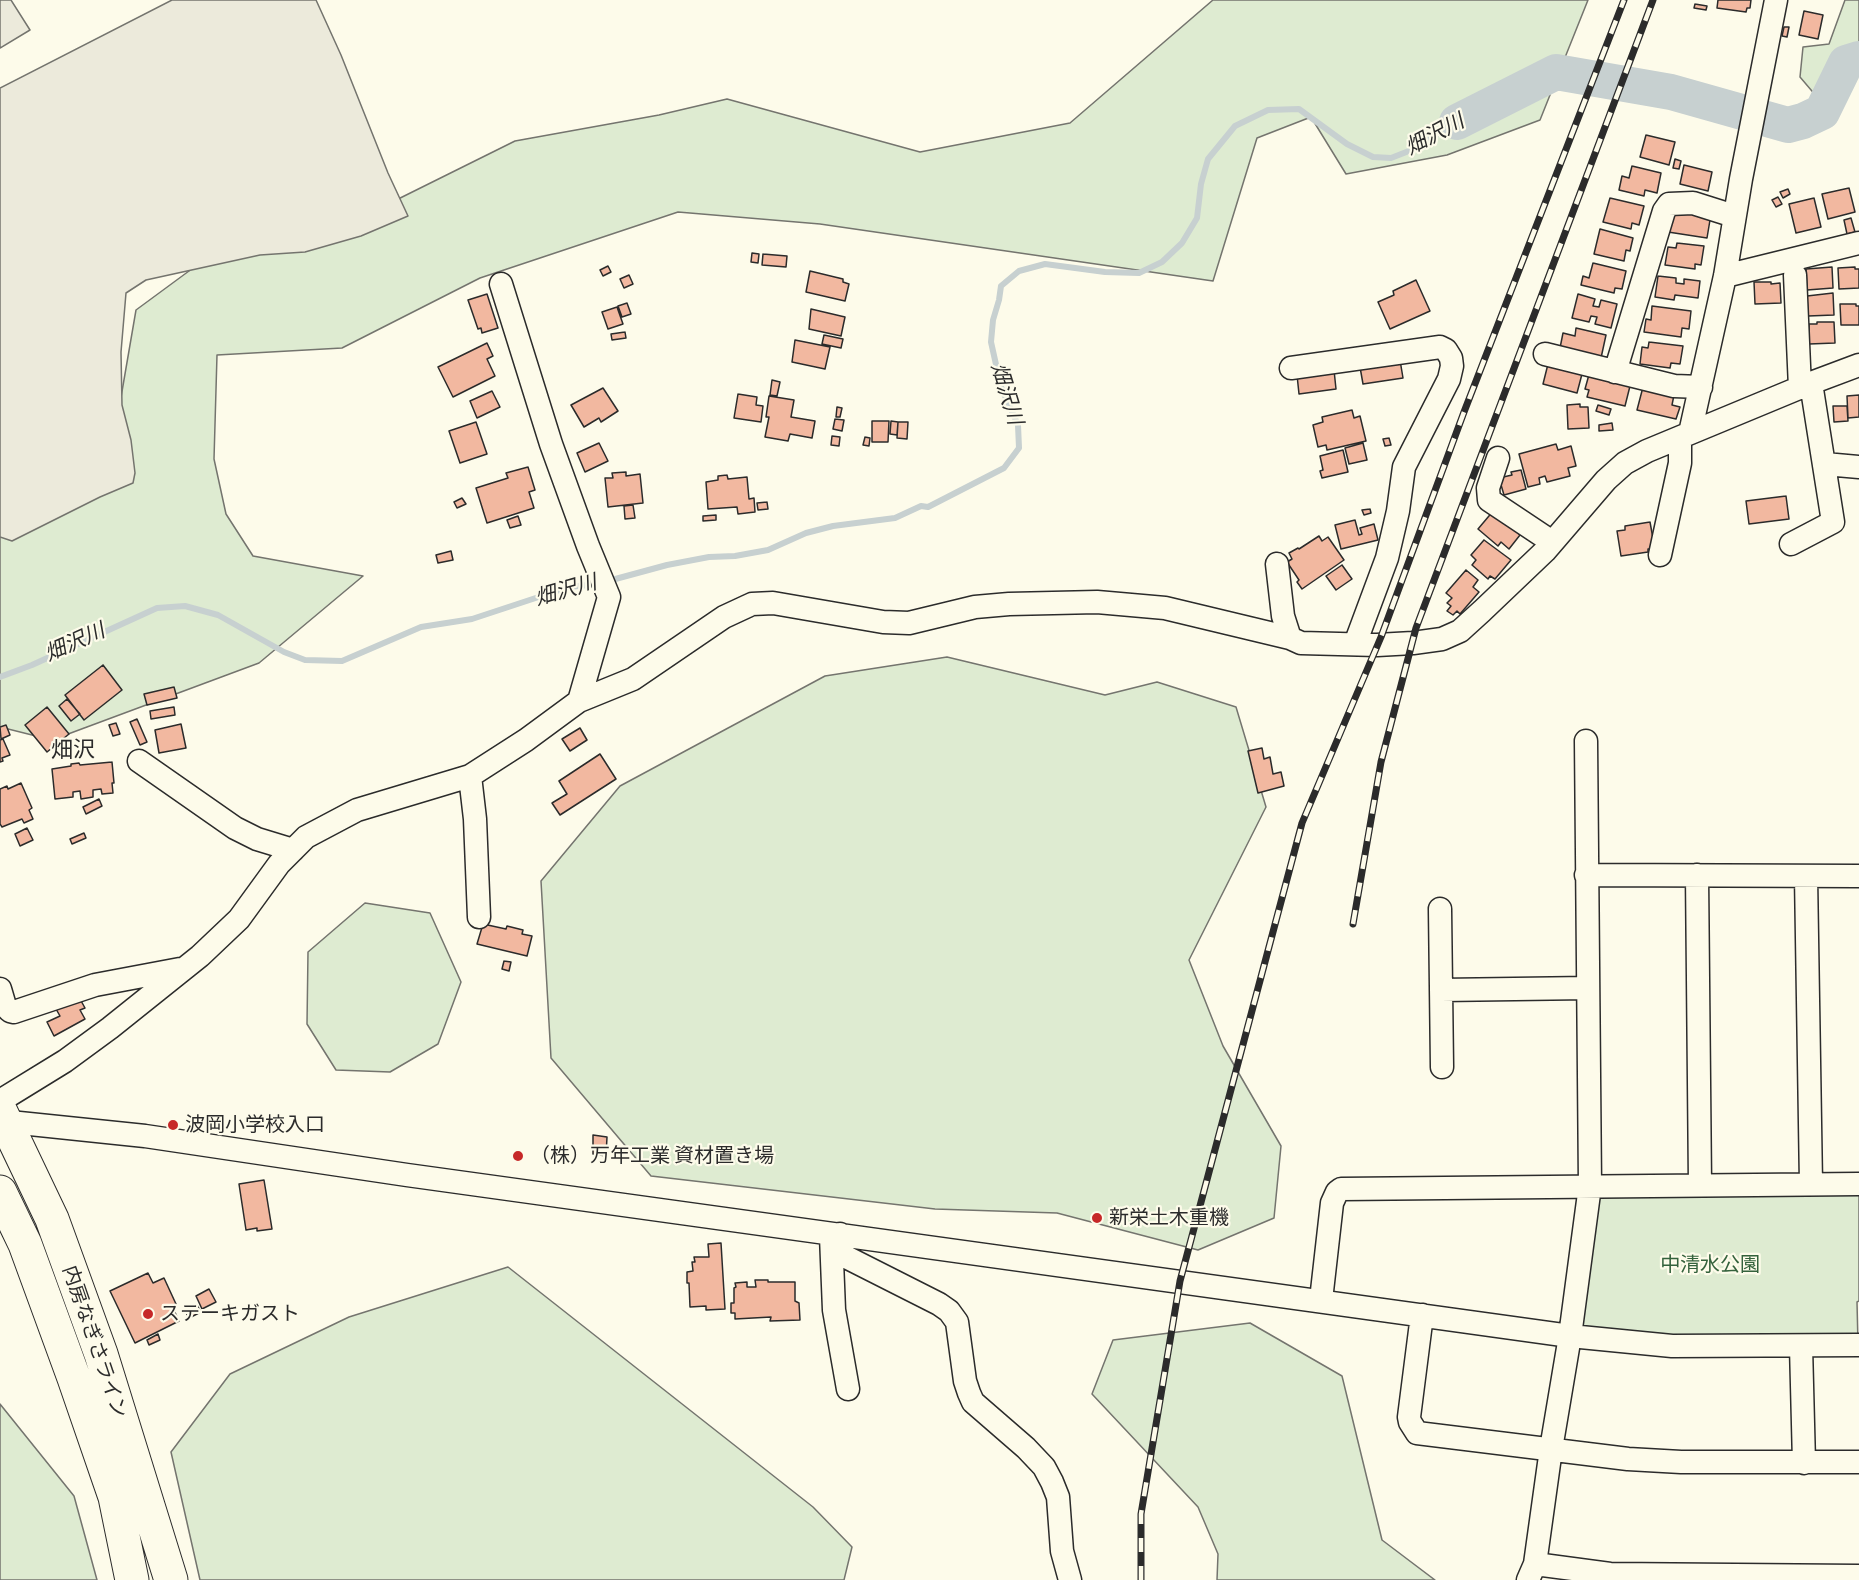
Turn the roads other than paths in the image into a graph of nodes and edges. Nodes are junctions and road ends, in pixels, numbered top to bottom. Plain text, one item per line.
1 (1776, 0) edge
2 (1734, 216) junction
3 (1859, 243) edge
4 (1795, 275) dead end
5 (1725, 276) junction
6 (501, 284) dead end
7 (1545, 354) dead end
8 (1859, 365) edge
9 (1291, 368) dead end
10 (1615, 372) junction
11 (1806, 386) junction
12 (1701, 387) junction
13 (1685, 436) junction
14 (1498, 458) dead end
15 (1825, 464) junction
16 (1859, 467) edge
17 (1552, 542) junction
18 (1791, 544) dead end
19 (1660, 555) dead end
20 (1277, 564) dead end
21 (1290, 639) junction
22 (1355, 644) junction
23 (579, 700) junction
24 (1586, 741) dead end
25 (140, 761) dead end
26 (470, 776) junction
27 (293, 850) junction
28 (1586, 875) junction
29 (1697, 875) junction
30 (1806, 876) junction
31 (1859, 876) edge
32 (1440, 909) dead end
33 (479, 916) dead end
34 (184, 969) junction
35 (1588, 988) junction
36 (0, 989) edge
37 (1441, 990) junction
38 (1442, 1067) dead end
39 (1, 1113) edge
40 (1811, 1184) junction
41 (1859, 1184) edge
42 (1700, 1185) junction
43 (1590, 1186) junction
44 (0, 1192) edge
45 (836, 1234) junction
46 (1321, 1300) junction
47 (1422, 1315) junction
48 (1570, 1336) junction
49 (1859, 1345) edge
50 (1801, 1346) junction
51 (848, 1389) dead end
52 (1551, 1449) junction
53 (1859, 1462) edge
54 (1804, 1463) junction
55 (1532, 1572) edge
56 (1859, 1576) edge
57 (132, 1580) edge
58 (171, 1580) edge
59 (1070, 1580) edge

1 - 2 street
2 - 5 street
2 - 10 street
3 - 5 street
4 - 11 street
5 - 12 street
6 - 23 street
7 - 10 street
8 - 11 street
9 - 22 street
10 - 12 street
11 - 13 street
11 - 15 street
12 - 13 street
13 - 17 street
13 - 19 street
14 - 17 street
15 - 16 street
15 - 18 street
17 - 22 street
20 - 21 street
21 - 22 street
21 - 23 street
23 - 26 street
24 - 28 street
25 - 27 street
26 - 27 street
26 - 33 street
27 - 34 street
28 - 29 street
28 - 35 street
29 - 30 street
29 - 42 street
30 - 31 street
30 - 40 street
32 - 37 street
34 - 36 street
34 - 39 street
35 - 37 street
35 - 43 street
37 - 38 street
39 - 45 street
39 - 58 highway, 内房なぎさライン
40 - 41 street
40 - 42 street
42 - 43 street
43 - 46 street
43 - 48 street
44 - 57 highway, 内房なぎさライン
45 - 46 street
45 - 51 street
45 - 59 street
46 - 47 street
47 - 48 street
47 - 52 street
48 - 50 street
48 - 52 street
49 - 50 street
50 - 54 street
52 - 54 street
52 - 55 street
53 - 54 street
55 - 56 street

